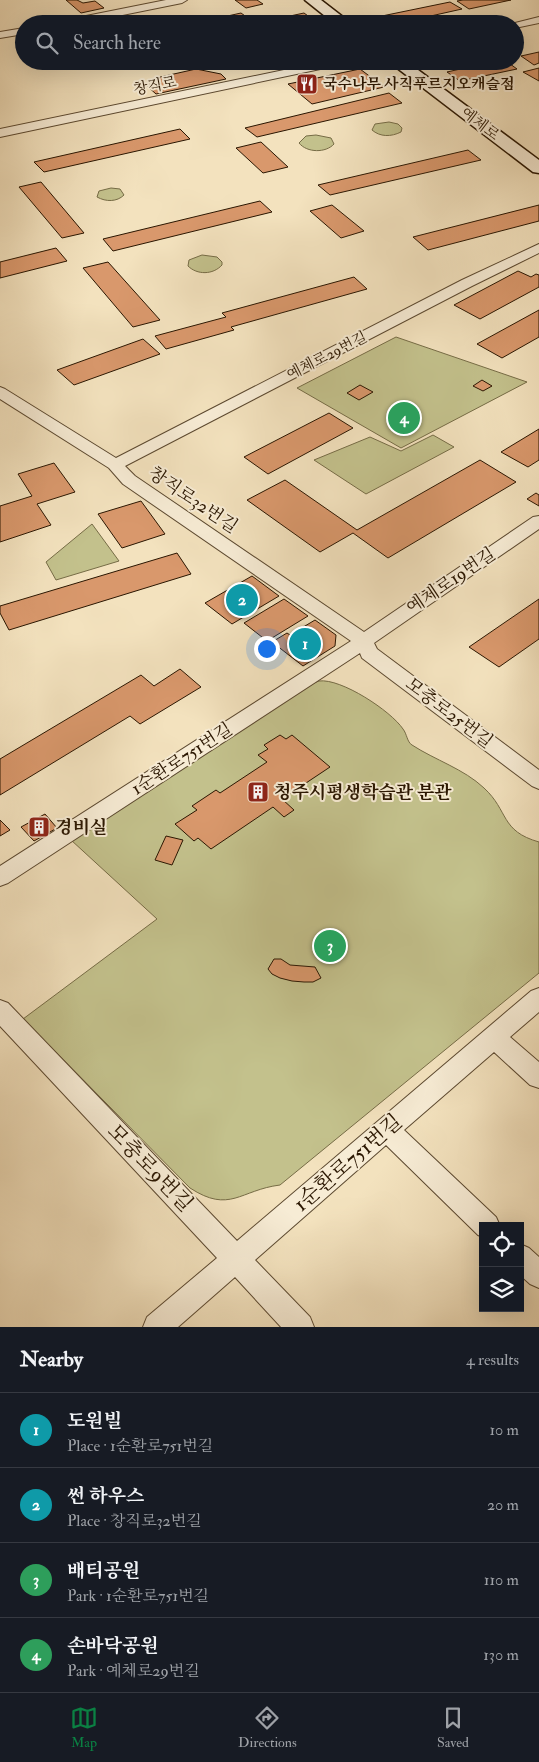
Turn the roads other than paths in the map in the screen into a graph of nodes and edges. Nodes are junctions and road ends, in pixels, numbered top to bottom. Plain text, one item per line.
1 (182, 0) edge
2 (312, 0) edge
3 (106, 15) edge
4 (333, 15) edge
5 (539, 20) edge
6 (524, 23) edge
7 (15, 33) edge
8 (0, 36) edge
9 (303, 70) edge
10 (408, 70) edge
11 (0, 133) edge
12 (539, 168) edge
13 (539, 248) edge
14 (0, 392) edge
15 (115, 465) junction
16 (539, 521) edge
17 (364, 641) junction
18 (539, 781) edge
19 (0, 877) edge
20 (539, 998) edge
21 (0, 1010) edge
22 (494, 1037) junction
23 (539, 1077) edge
24 (387, 1130) junction
25 (483, 1222) edge
26 (236, 1259) junction
27 (524, 1261) edge
28 (539, 1275) edge
29 (156, 1327) edge
30 (300, 1327) edge

1 - 3 street
2 - 4 street
5 - 6 street
7 - 8 street
9 - 11 street, 창직로
10 - 12 street, 예체로
13 - 15 street, 예체로29번길
14 - 15 street, 창직로32번길
15 - 17 street, 창직로32번길
16 - 17 street, 예체로19번길
17 - 18 street, 모충로25번길
17 - 19 street, 1순환로751번길
20 - 22 street, 1순환로751번길
21 - 26 street, 모충로9번길
22 - 23 street
22 - 24 street, 1순환로751번길
24 - 25 street
24 - 26 street, 1순환로751번길
26 - 29 street, 1순환로751번길
26 - 30 street, 모충로9번길
27 - 28 street

